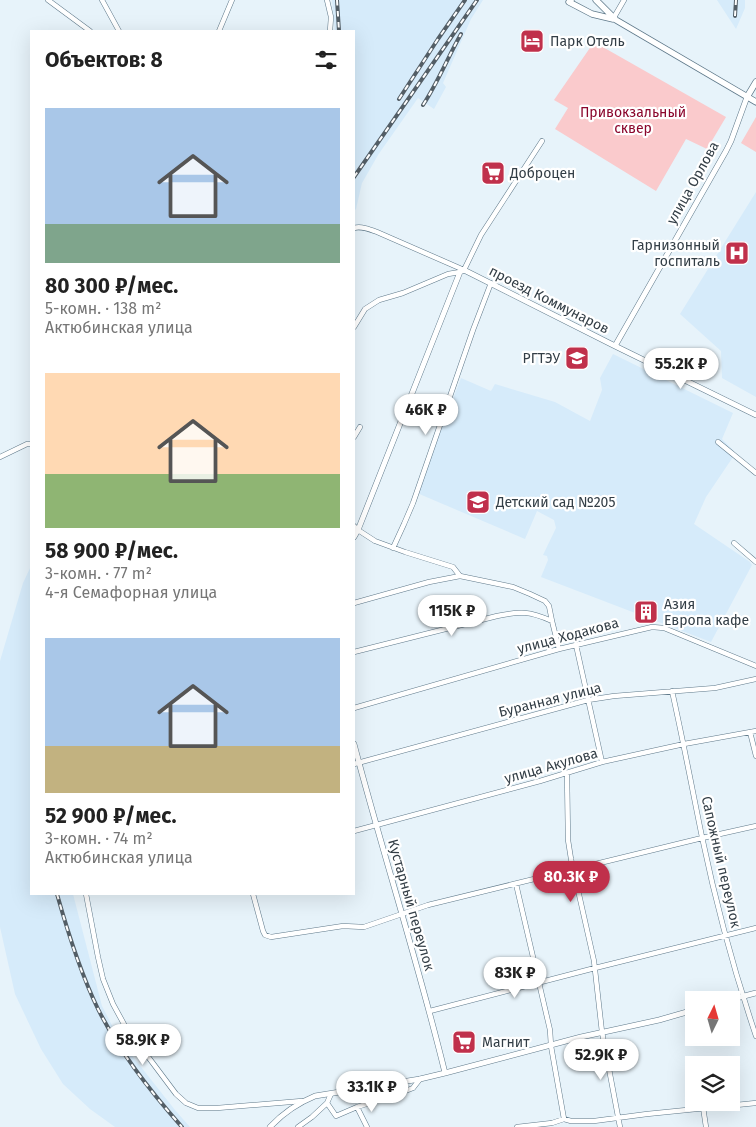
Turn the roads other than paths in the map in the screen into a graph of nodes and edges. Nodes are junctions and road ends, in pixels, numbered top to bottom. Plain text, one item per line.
1 (48, 0) edge
2 (102, 0) edge
3 (232, 0) edge
4 (327, 0) edge
5 (571, 0) edge
6 (596, 0) edge
7 (624, 0) edge
8 (613, 19) junction
9 (89, 30) edge
10 (117, 30) edge
11 (219, 30) edge
12 (330, 30) edge
13 (756, 82) edge
14 (747, 97) junction
15 (756, 102) edge
16 (542, 141) dead end
17 (355, 228) edge
18 (462, 271) junction
19 (492, 283) junction
20 (355, 324) edge
21 (615, 346) junction
22 (756, 415) edge
23 (360, 427) dead end
24 (355, 435) edge
25 (718, 442) dead end
26 (30, 444) edge
27 (0, 456) edge
28 (756, 473) edge
29 (356, 528) edge
30 (734, 543) dead end
31 (392, 548) junction
32 (756, 562) edge
33 (460, 576) junction
34 (355, 603) edge
35 (552, 621) junction
36 (576, 645) junction
37 (559, 649) junction
38 (355, 652) edge
39 (756, 666) edge
40 (756, 679) edge
41 (672, 691) junction
42 (588, 700) junction
43 (355, 708) edge
44 (753, 732) edge
45 (684, 744) junction
46 (756, 756) edge
47 (602, 762) junction
48 (356, 763) edge
49 (567, 773) junction
50 (376, 826) junction
51 (756, 826) edge
52 (355, 831) edge
53 (702, 838) junction
54 (574, 870) junction
55 (516, 884) junction
56 (86, 895) edge
57 (253, 895) edge
58 (402, 915) junction
59 (756, 928) edge
60 (726, 936) junction
61 (595, 968) junction
62 (538, 983) junction
63 (756, 993) edge
64 (742, 996) junction
65 (430, 1011) junction
66 (685, 1013) edge
67 (602, 1032) junction
68 (756, 1036) edge
69 (551, 1046) junction
70 (445, 1073) junction
71 (420, 1079) junction
72 (331, 1094) junction
73 (302, 1102) junction
74 (327, 1103) junction
75 (756, 1103) edge
76 (740, 1104) edge
77 (357, 1107) junction
78 (685, 1109) edge
79 (704, 1111) edge
80 (618, 1118) junction
81 (564, 1119) junction
82 (270, 1127) edge
83 (298, 1127) edge
84 (367, 1127) edge
85 (517, 1127) edge
86 (620, 1127) edge
87 (706, 1127) edge

1 - 9 street
2 - 10 street
3 - 11 street
4 - 12 street
5 - 8 main road
6 - 8 main road
7 - 8 street
8 - 14 main road
13 - 14 main road, улица Орлова
14 - 15 main road
14 - 21 street, улица Орлова
16 - 18 street
17 - 18 street, проезд Коммунаров
18 - 19 street, проезд Коммунаров
18 - 20 street
18 - 29 street
19 - 21 street, проезд Коммунаров
19 - 31 street
21 - 22 street, проезд Коммунаров
23 - 24 street
25 - 28 street
26 - 27 street
29 - 31 street
30 - 32 street
31 - 33 street
33 - 34 street
33 - 35 street
35 - 37 street
35 - 38 street
36 - 37 street, улица Ходакова
36 - 39 street, улица Ходакова
36 - 42 street
37 - 43 street, улица Ходакова
40 - 41 street, Буранная улица
41 - 42 street, Буранная улица
41 - 45 street, Сапожный переулок
42 - 47 street
42 - 48 street, Буранная улица
44 - 45 street, улица Акулова
44 - 46 street
45 - 47 street, улица Акулова
45 - 53 street, Сапожный переулок
47 - 49 street, улица Акулова
48 - 50 street, Кустарный переулок
49 - 50 street, улица Акулова
49 - 54 street
50 - 52 street, улица Акулова
50 - 58 street, Кустарный переулок
51 - 53 street
53 - 54 street
53 - 60 street, Сапожный переулок
54 - 55 street
54 - 61 street
55 - 58 street
55 - 62 street
56 - 73 street
57 - 58 street
58 - 65 street, Кустарный переулок
59 - 60 street
60 - 61 street
60 - 64 street, Сапожный переулок
61 - 62 street
61 - 67 street
62 - 65 street
62 - 69 street
63 - 64 street
64 - 68 street, Сапожный переулок
65 - 70 street, Кустарный переулок
66 - 67 street
67 - 69 street
67 - 80 street
69 - 70 street
69 - 81 street
70 - 71 street
71 - 72 street
71 - 77 street
72 - 73 street
72 - 74 street
73 - 82 street
74 - 77 street
74 - 83 street
75 - 76 street
77 - 84 street
78 - 80 street
79 - 87 street
80 - 81 street
80 - 86 street
81 - 85 street

